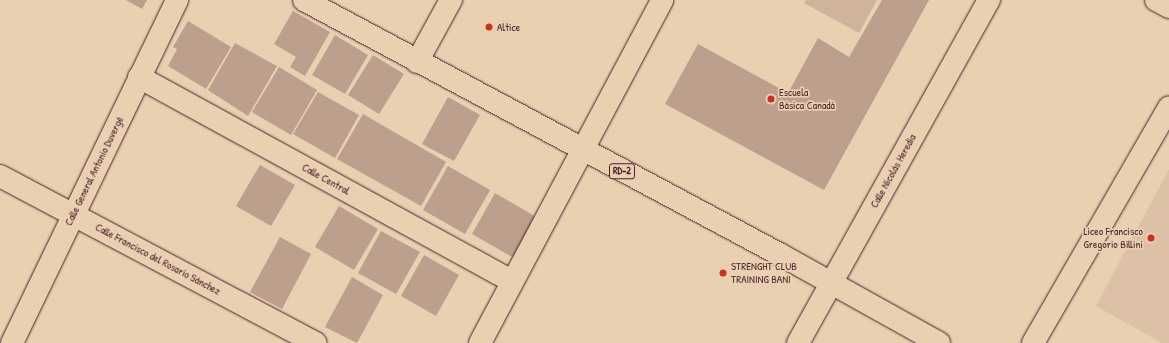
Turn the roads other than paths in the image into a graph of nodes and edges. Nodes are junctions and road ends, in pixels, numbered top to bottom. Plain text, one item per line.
1 (177, 0) edge
2 (304, 0) edge
3 (451, 0) edge
4 (662, 0) edge
5 (989, 0) edge
6 (1156, 0) edge
7 (1169, 7) edge
8 (417, 62) junction
9 (139, 77) junction
10 (1169, 107) edge
11 (582, 150) junction
12 (0, 176) edge
13 (73, 214) junction
14 (512, 281) junction
15 (830, 283) junction
16 (12, 343) edge
17 (316, 343) edge
18 (480, 343) edge
19 (798, 343) edge
20 (939, 343) edge
21 (1033, 343) edge

1 - 9 street, Calle General Antonio Duvergé
2 - 8 street, RD-2
3 - 8 street
4 - 11 street
5 - 15 street, Calle Nicolás Heredia
6 - 7 street
8 - 11 street, RD-2
9 - 13 street, Calle General Antonio Duvergé
9 - 14 street, Calle Central
10 - 21 street
11 - 14 street
11 - 15 street, RD-2
12 - 13 street, Calle Francisco del Rosario Sánchez
13 - 16 street, Calle General Antonio Duvergé
13 - 17 street, Calle Francisco del Rosario Sánchez
14 - 18 street
15 - 19 street, Calle Nicolás Heredia
15 - 20 street, RD-2

